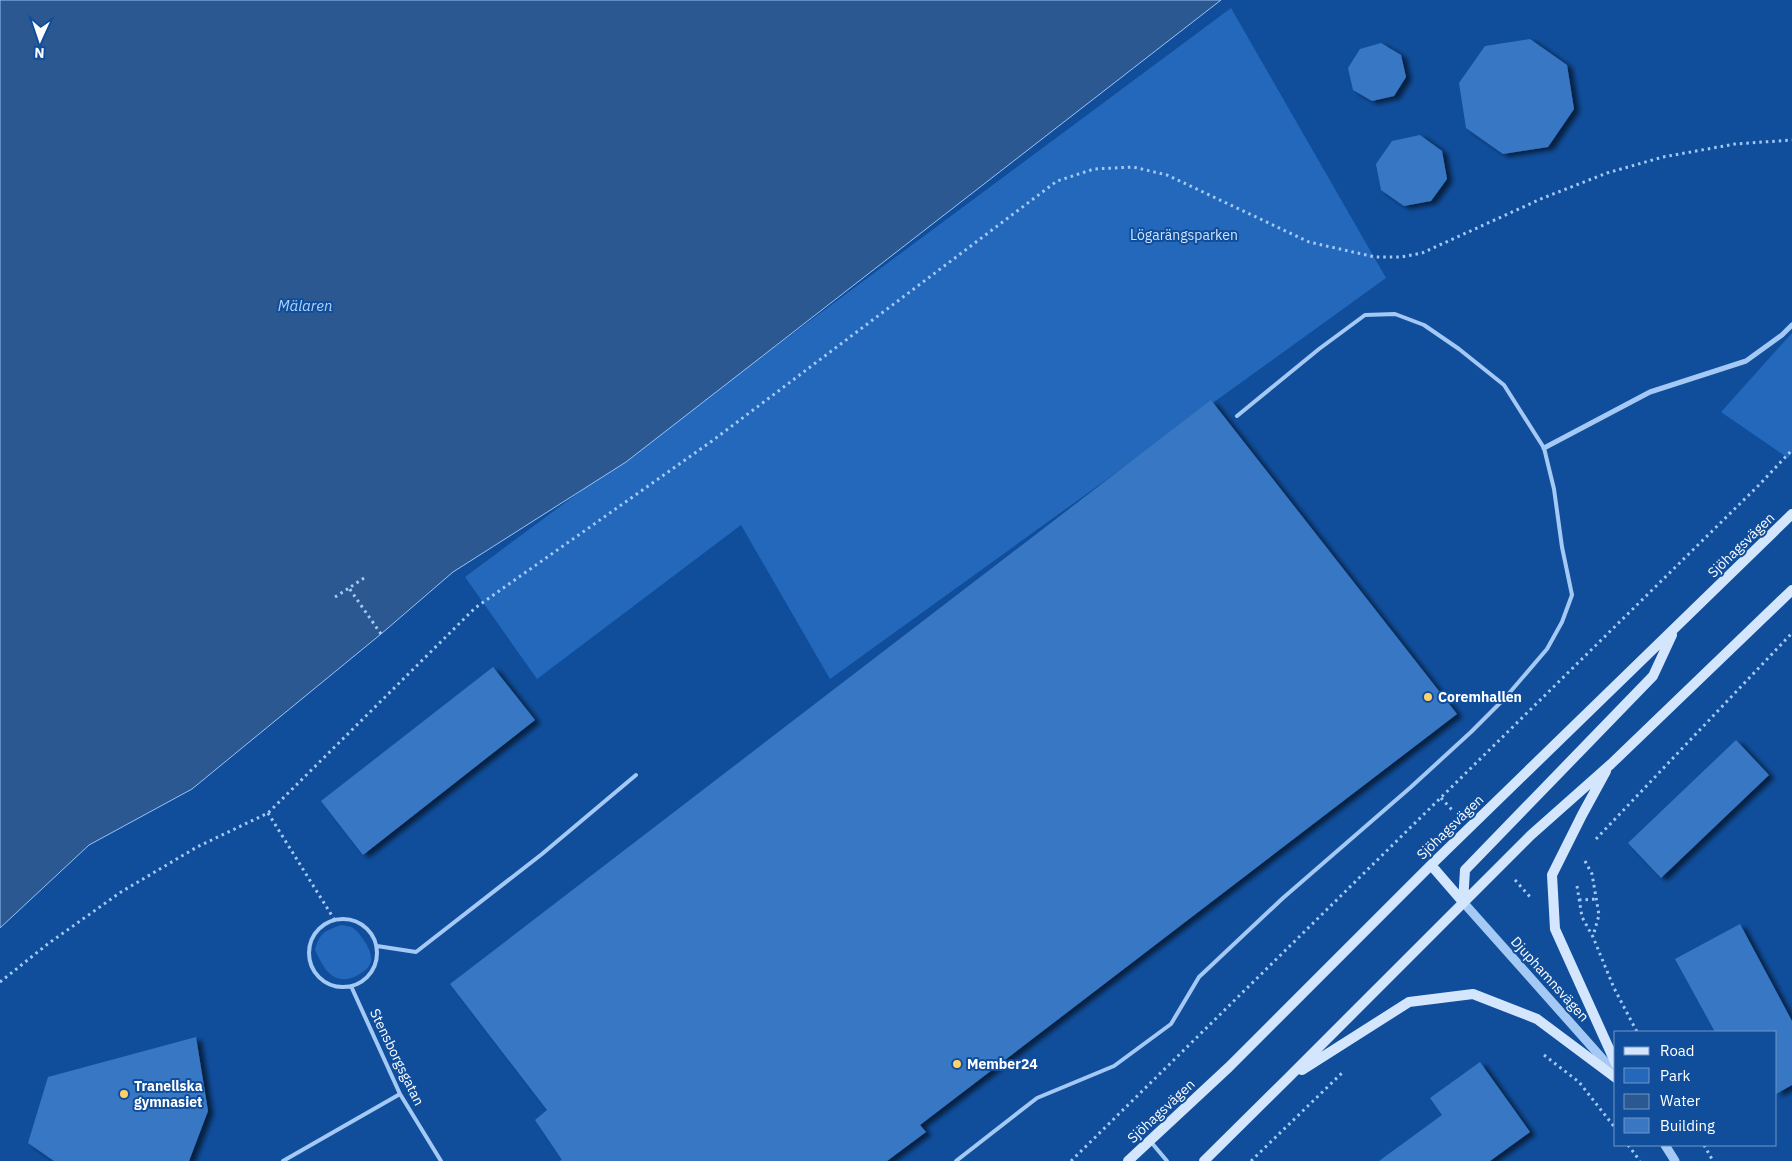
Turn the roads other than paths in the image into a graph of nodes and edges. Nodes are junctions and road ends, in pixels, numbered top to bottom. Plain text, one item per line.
1 (1792, 326) edge
2 (1237, 416) dead end
3 (1544, 448) junction
4 (1792, 514) edge
5 (1792, 590) edge
6 (1675, 628) junction
7 (1611, 764) junction
8 (636, 776) dead end
9 (1431, 865) junction
10 (1463, 902) junction
11 (377, 946) junction
12 (351, 986) junction
13 (1614, 1060) edge
14 (1614, 1074) edge
15 (1614, 1075) edge
16 (1286, 1080) junction
17 (400, 1094) junction
18 (1150, 1140) junction
19 (1665, 1146) edge
20 (283, 1161) edge
21 (441, 1161) edge
22 (956, 1161) edge
23 (1128, 1161) edge
24 (1168, 1161) edge
25 (1204, 1161) edge
26 (1675, 1161) edge

1 - 3 street
2 - 3 lane
3 - 22 lane
4 - 6 main road, Sjöhagsvägen
5 - 7 main road
6 - 9 main road, Sjöhagsvägen
6 - 10 main road
7 - 10 main road
7 - 13 main road
8 - 11 lane
9 - 10 main road
9 - 18 main road, Sjöhagsvägen
10 - 14 street, Djuphamnsvägen
10 - 16 main road
11 - 12 lane
11 - 12 lane
12 - 17 lane, Stensborgsgatan
15 - 16 main road
16 - 25 main road
17 - 20 lane
17 - 21 lane, Stensborgsgatan
18 - 23 main road, Sjöhagsvägen
18 - 24 lane
19 - 26 street

